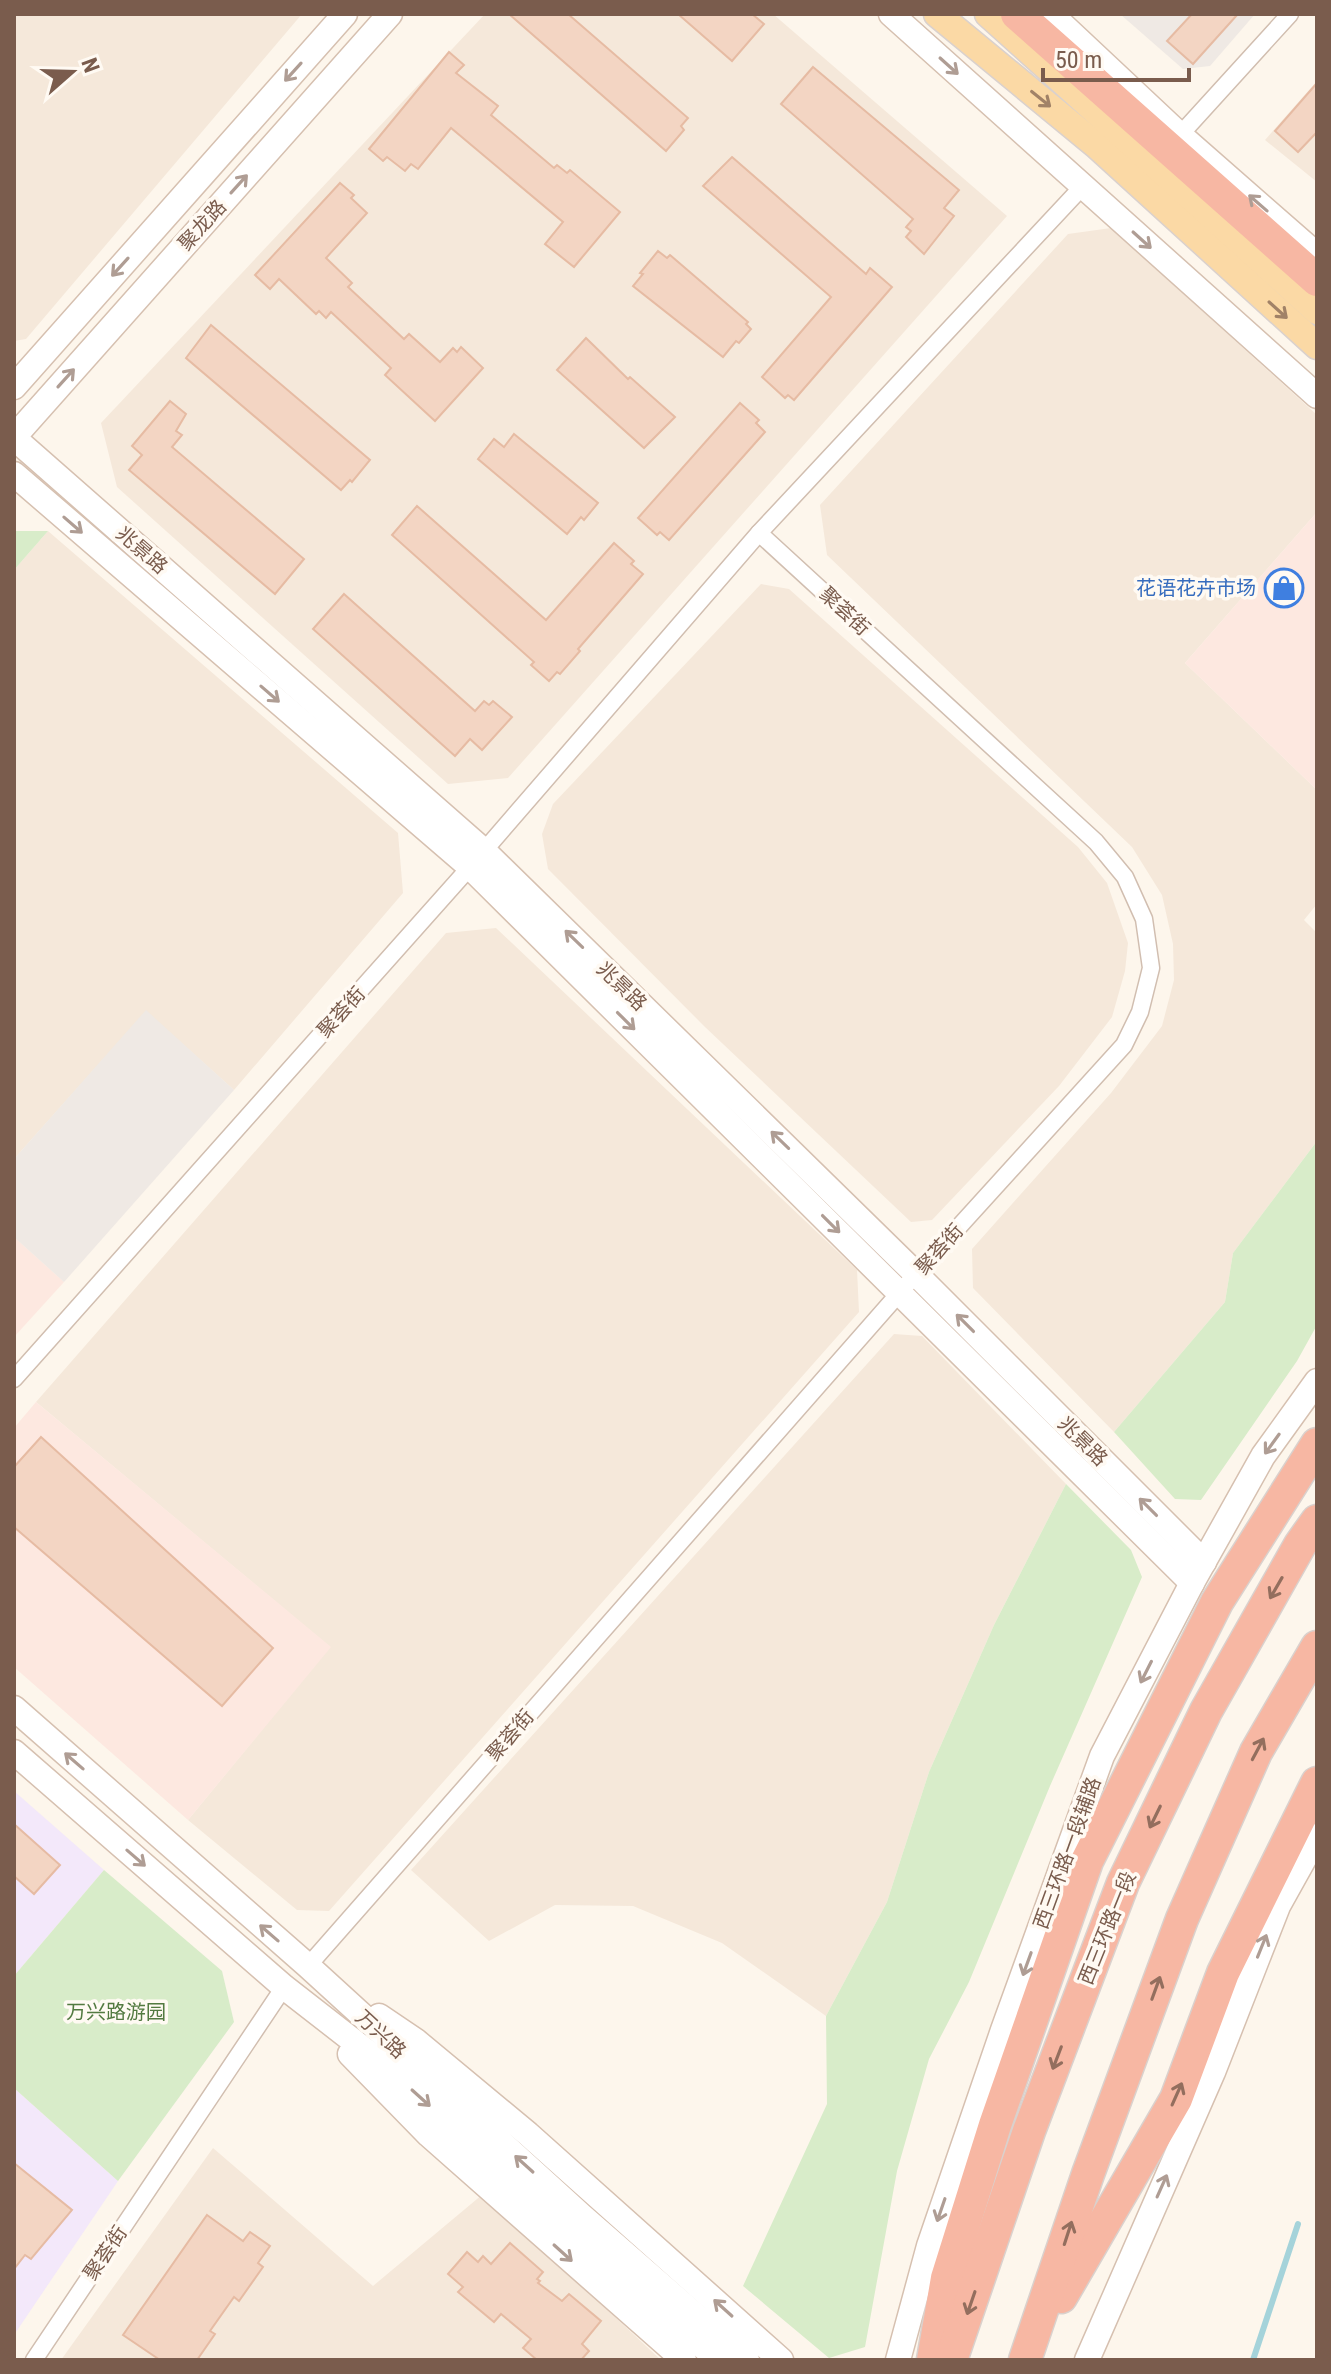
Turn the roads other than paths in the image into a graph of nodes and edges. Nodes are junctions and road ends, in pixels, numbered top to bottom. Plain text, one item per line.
1 (345, 14) edge
2 (390, 14) edge
3 (891, 14) edge
4 (937, 14) edge
5 (988, 14) edge
6 (1017, 14) edge
7 (1051, 14) edge
8 (1290, 14) edge
9 (1111, 127) junction
10 (1180, 135) junction
11 (1083, 186) junction
12 (1317, 255) edge
13 (1317, 280) edge
14 (1317, 311) edge
15 (1317, 346) edge
16 (14, 387) edge
17 (1317, 396) edge
18 (14, 437) edge
19 (14, 474) edge
20 (759, 533) junction
21 (477, 859) junction
22 (916, 1274) junction
23 (899, 1292) junction
24 (14, 1379) edge
25 (1317, 1381) edge
26 (1317, 1444) edge
27 (1317, 1521) edge
28 (1198, 1572) junction
29 (1317, 1647) edge
30 (14, 1708) edge
31 (14, 1752) edge
32 (1317, 1783) edge
33 (1317, 1836) edge
34 (308, 1966) junction
35 (284, 1987) junction
36 (574, 2222) junction
37 (1026, 2358) edge
38 (34, 2360) edge
39 (684, 2360) edge
40 (718, 2360) edge
41 (747, 2360) edge
42 (781, 2360) edge
43 (898, 2360) edge
44 (933, 2360) edge
45 (951, 2360) edge
46 (1087, 2360) edge

1 -> 16 street, 聚龙路
18 -> 2 street, 聚龙路
3 -> 11 street
4 -> 9 main road
5 - 9 main road
6 - 9 highway
7 - 10 street
8 - 10 street
9 - 13 highway
9 - 14 main road
9 -> 15 main road
12 -> 10 street
11 -> 17 street
11 - 20 street, 聚荟街
18 - 21 street, 兆景路
19 -> 21 street, 兆景路
20 - 21 street, 聚荟街
20 - 22 street, 聚荟街
22 -> 21 street, 兆景路
21 -> 23 street, 兆景路
21 - 24 street, 聚荟街
22 - 23 street, 聚荟街
28 -> 22 street, 兆景路
23 - 28 street, 兆景路
23 - 34 street, 聚荟街
25 -> 28 street, 西三环路一段辅路
26 - 44 highway
27 -> 45 highway, 西三环路一段
28 -> 43 street, 西三环路一段辅路
37 -> 29 highway
34 -> 30 street, 万兴路
31 -> 35 street
37 -> 32 highway
46 -> 33 street
36 -> 34 street, 万兴路
42 -> 34 street
35 -> 36 street
35 - 38 street, 聚荟街
35 -> 39 street
36 - 40 street
36 - 41 street, 万兴路

